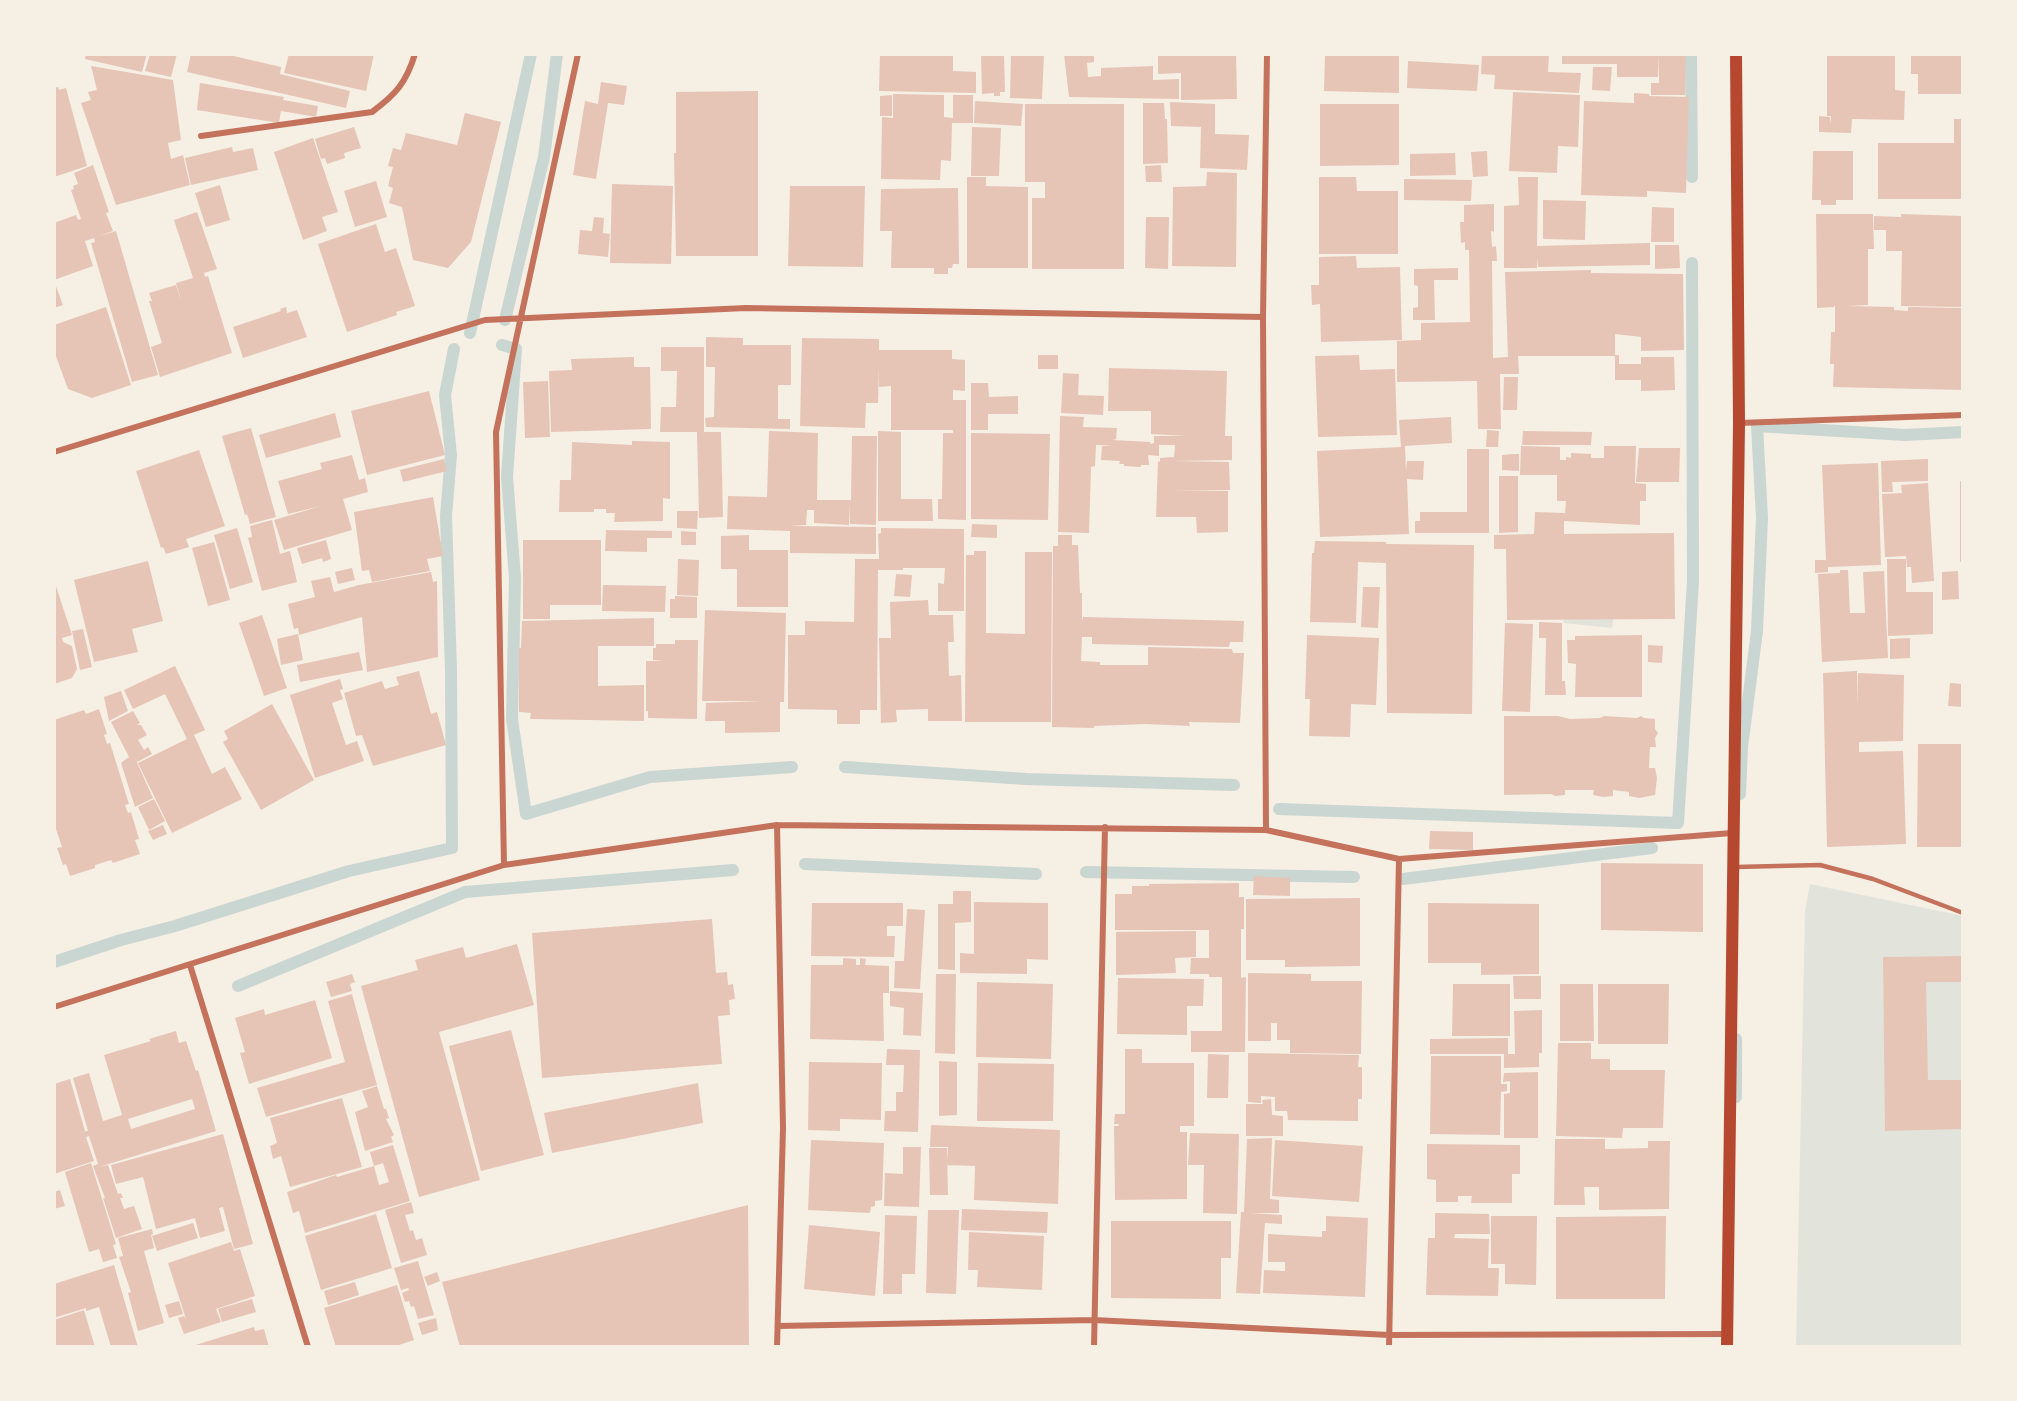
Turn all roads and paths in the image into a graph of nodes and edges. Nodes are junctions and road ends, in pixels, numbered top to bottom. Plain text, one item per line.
1 (416, 54) edge
2 (578, 54) edge
3 (1267, 54) edge
4 (1736, 54) edge
5 (201, 136) dead end
6 (1263, 317) junction
7 (520, 319) junction
8 (1963, 415) edge
9 (1739, 423) junction
10 (55, 450) edge
11 (777, 825) junction
12 (1105, 827) junction
13 (1266, 830) junction
14 (1732, 833) junction
15 (1399, 860) junction
16 (504, 865) junction
17 (1732, 867) junction
18 (1963, 913) edge
19 (190, 964) junction
20 (54, 1007) edge
21 (1094, 1320) junction
22 (778, 1326) junction
23 (1727, 1334) junction
24 (1389, 1335) junction
25 (308, 1347) edge
26 (777, 1347) edge
27 (1094, 1347) edge
28 (1389, 1347) edge
29 (1726, 1347) edge

1 - 5 street
2 - 7 street
3 - 6 street
4 - 9 main road
6 - 7 street
6 - 13 street
7 - 10 street
7 - 16 street
8 - 9 street
9 - 14 main road
11 - 12 street
11 - 16 street
11 - 22 street
12 - 13 street
12 - 21 street
13 - 15 street
14 - 15 street
14 - 17 main road
15 - 24 street
16 - 19 street
17 - 18 lane
17 - 23 main road
19 - 20 street
19 - 25 street
21 - 22 street
21 - 24 street
21 - 27 street
22 - 26 street
23 - 24 street
23 - 29 main road
24 - 28 street

